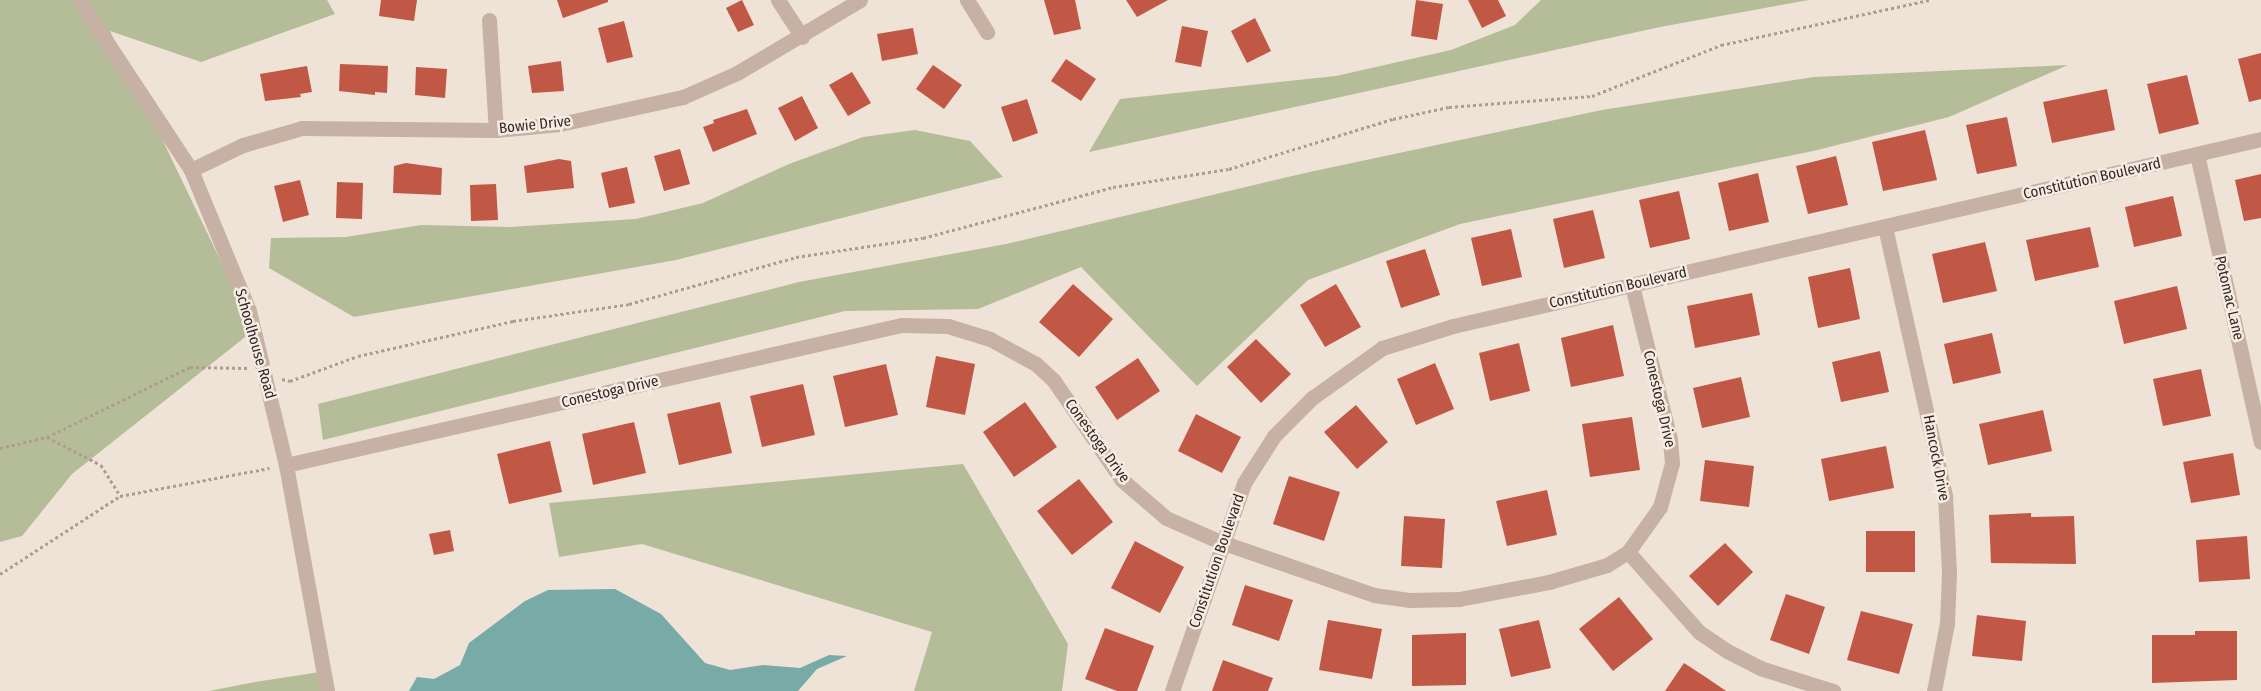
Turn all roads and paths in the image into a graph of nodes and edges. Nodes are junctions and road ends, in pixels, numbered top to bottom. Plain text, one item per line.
1 (79, 0) edge
2 (777, 0) edge
3 (860, 0) edge
4 (967, 0) edge
5 (1929, 0) edge
6 (489, 20) dead end
7 (987, 32) dead end
8 (802, 37) junction
9 (496, 130) junction
10 (2261, 139) edge
11 (2197, 154) junction
12 (191, 170) junction
13 (1885, 227) junction
14 (1632, 285) junction
15 (266, 374) junction
16 (47, 437) junction
17 (2261, 442) edge
18 (0, 448) edge
19 (286, 465) junction
20 (120, 496) junction
21 (1221, 542) junction
22 (1628, 552) junction
23 (0, 574) edge
24 (327, 691) edge
25 (1172, 691) edge
26 (1833, 691) edge
27 (1934, 691) edge

1 - 12 street, Schoolhouse Road
2 - 8 street
3 - 8 street, Bowie Drive
4 - 7 street
5 - 15 path
6 - 9 street
8 - 9 street, Bowie Drive
9 - 12 street, Bowie Drive
10 - 11 street, Constitution Boulevard
11 - 13 street, Constitution Boulevard
11 - 17 street, Potomac Lane
12 - 15 street, Schoolhouse Road
13 - 14 street, Constitution Boulevard
13 - 27 street, Hancock Drive
14 - 21 street, Constitution Boulevard
14 - 22 street, Conestoga Drive
15 - 16 path
15 - 19 street, Schoolhouse Road
16 - 18 path
16 - 20 path
19 - 20 path
19 - 21 street, Conestoga Drive
19 - 24 street, Schoolhouse Road
20 - 23 path
21 - 22 street, Conestoga Drive
21 - 25 street, Constitution Boulevard
22 - 26 street

